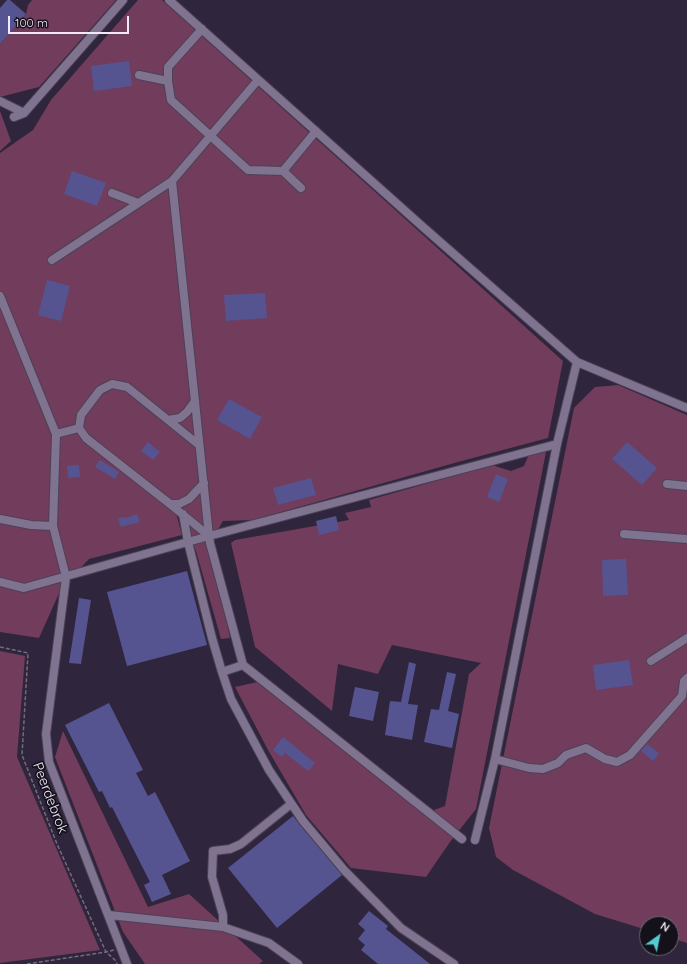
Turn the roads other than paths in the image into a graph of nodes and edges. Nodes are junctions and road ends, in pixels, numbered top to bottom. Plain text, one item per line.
1 (123, 0) edge
2 (169, 0) edge
3 (202, 29) junction
4 (139, 75) dead end
5 (258, 80) junction
6 (168, 81) junction
7 (0, 101) edge
8 (24, 112) junction
9 (14, 117) dead end
10 (316, 131) junction
11 (210, 136) junction
12 (283, 170) junction
13 (172, 181) junction
14 (301, 188) dead end
15 (112, 193) dead end
16 (138, 203) junction
17 (52, 260) dead end
18 (0, 296) edge
19 (2, 304) edge
20 (577, 362) junction
21 (195, 401) junction
22 (687, 408) edge
23 (168, 420) junction
24 (78, 428) junction
25 (56, 434) junction
26 (556, 444) junction
27 (199, 445) junction
28 (204, 483) junction
29 (667, 484) dead end
30 (687, 486) edge
31 (170, 504) junction
32 (183, 514) junction
33 (0, 519) edge
34 (52, 526) junction
35 (624, 534) dead end
36 (208, 536) junction
37 (687, 539) edge
38 (188, 542) junction
39 (66, 577) junction
40 (0, 582) edge
41 (687, 638) edge
42 (651, 661) dead end
43 (243, 666) junction
44 (222, 672) junction
45 (687, 678) edge
46 (495, 759) junction
47 (291, 804) junction
48 (462, 839) dead end
49 (475, 840) dead end
50 (109, 915) junction
51 (224, 927) junction
52 (127, 964) edge
53 (298, 964) edge
54 (454, 964) edge

1 - 8 lane
2 - 3 lane
3 - 5 lane
3 - 6 lane
4 - 6 lane
5 - 10 lane
5 - 11 lane
6 - 11 lane
7 - 8 lane
8 - 9 lane
10 - 12 lane
10 - 20 lane
11 - 12 lane
11 - 13 lane
12 - 14 lane
13 - 16 lane
13 - 21 lane
15 - 16 lane
16 - 17 lane
18 - 19 lane
19 - 25 lane
20 - 22 lane
20 - 26 lane
21 - 23 lane
21 - 27 lane
23 - 24 lane
23 - 27 lane
24 - 25 lane
24 - 31 lane
25 - 34 lane
26 - 36 lane
26 - 46 lane
27 - 28 lane
28 - 31 lane
28 - 36 lane
29 - 30 lane
31 - 32 lane
32 - 36 lane
32 - 38 lane
33 - 34 lane
34 - 39 lane
35 - 37 lane
36 - 38 lane
36 - 43 lane
38 - 39 lane
38 - 44 lane
39 - 40 lane
39 - 50 lane
41 - 42 lane
43 - 44 lane
43 - 48 lane
44 - 47 lane
45 - 46 lane
46 - 49 lane
47 - 51 lane
47 - 54 lane
50 - 51 lane
50 - 52 lane
51 - 53 lane

